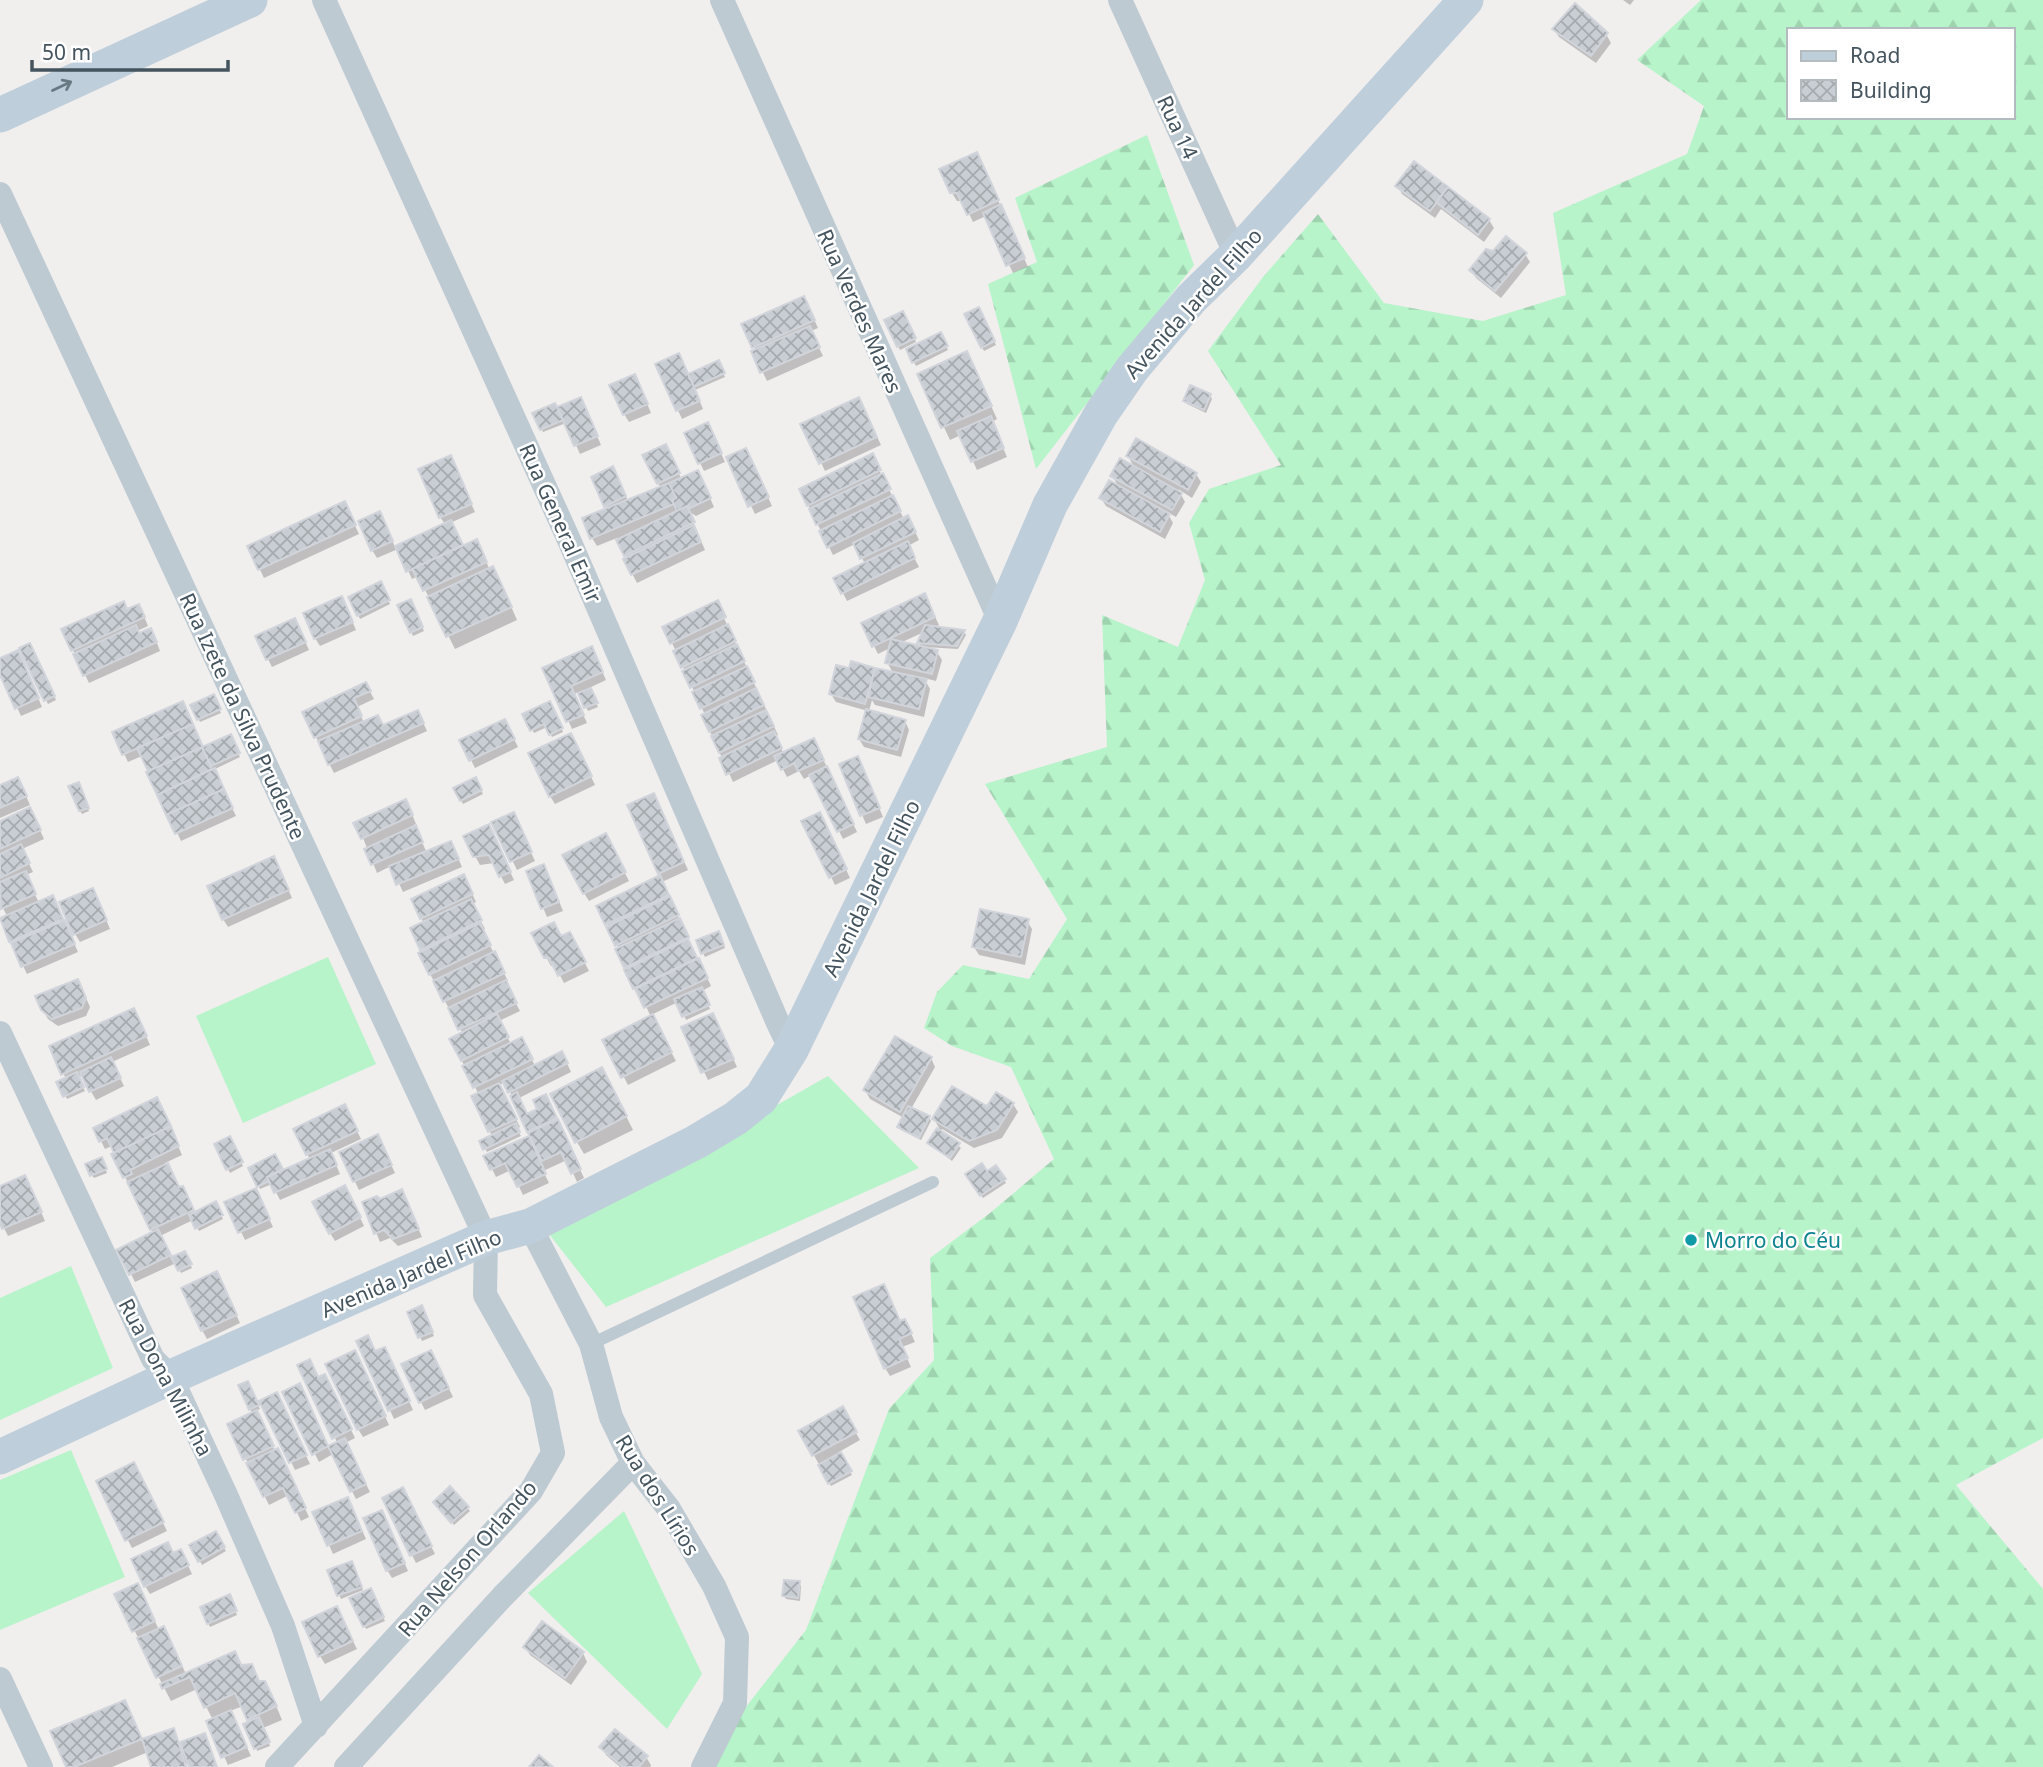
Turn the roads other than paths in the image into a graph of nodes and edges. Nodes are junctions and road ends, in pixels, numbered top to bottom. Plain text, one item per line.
1 (250, 0) edge
2 (324, 0) edge
3 (722, 0) edge
4 (1120, 0) edge
5 (1466, 0) edge
6 (0, 115) edge
7 (0, 194) edge
8 (1236, 255) junction
9 (1000, 621) junction
10 (0, 1033) edge
11 (791, 1050) junction
12 (933, 1182) dead end
13 (530, 1226) junction
14 (486, 1238) junction
15 (591, 1344) junction
16 (171, 1377) junction
17 (0, 1457) edge
18 (633, 1462) junction
19 (0, 1679) edge
20 (316, 1726) junction
21 (41, 1767) edge
22 (277, 1767) edge
23 (346, 1767) edge
24 (703, 1767) edge

6 -> 1 main road
2 - 11 street, Rua General Emir
3 - 9 street, Rua Verdes Mares
4 - 8 street, Rua 14
5 - 8 main road, Avenida Jardel Filho
7 - 14 street, Rua Izete da Silva Prudente
8 - 9 main road, Avenida Jardel Filho
9 - 11 main road, Avenida Jardel Filho
10 - 16 street, Rua Dona Milinha
11 - 13 main road, Avenida Jardel Filho
12 - 15 lane
13 - 14 main road, Avenida Jardel Filho
13 - 15 street, Rua dos Lírios
14 - 16 main road, Avenida Jardel Filho
14 - 20 street, Rua Nelson Orlando
15 - 18 street, Rua dos Lírios
16 - 17 main road, Avenida Jardel Filho
16 - 20 street, Rua Dona Milinha
18 - 23 street
18 - 24 street, Rua dos Lírios
19 - 21 street
20 - 22 street, Rua Nelson Orlando

